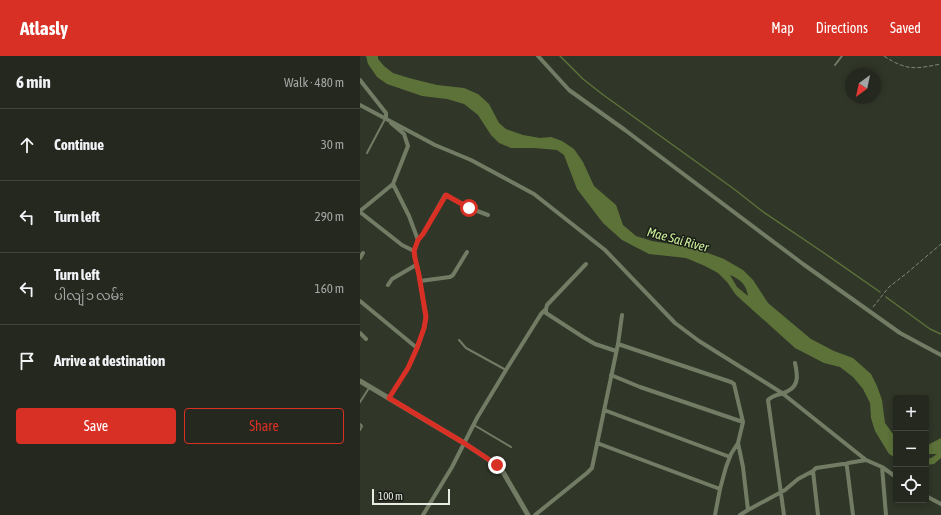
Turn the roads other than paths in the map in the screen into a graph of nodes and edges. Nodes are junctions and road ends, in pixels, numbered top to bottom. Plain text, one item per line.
1 (538, 56) edge
2 (842, 56) edge
3 (835, 65) dead end
4 (360, 80) edge
5 (361, 107) edge
6 (386, 118) junction
7 (367, 153) dead end
8 (393, 184) junction
9 (360, 212) edge
10 (488, 215) dead end
11 (418, 240) junction
12 (414, 251) junction
13 (467, 252) dead end
14 (363, 253) dead end
15 (360, 258) edge
16 (586, 264) dead end
17 (416, 265) junction
18 (420, 281) junction
19 (388, 285) dead end
20 (360, 301) edge
21 (546, 309) junction
22 (622, 315) dead end
23 (360, 333) edge
24 (366, 340) dead end
25 (459, 340) dead end
26 (618, 344) junction
27 (417, 348) junction
28 (616, 351) junction
29 (941, 355) edge
30 (795, 363) dead end
31 (506, 370) junction
32 (611, 375) junction
33 (360, 380) edge
34 (370, 387) junction
35 (782, 393) junction
36 (389, 398) junction
37 (360, 402) edge
38 (604, 410) junction
39 (743, 422) junction
40 (360, 424) edge
41 (473, 425) junction
42 (360, 430) edge
43 (464, 443) junction
44 (597, 443) junction
45 (738, 443) junction
46 (511, 447) dead end
47 (730, 457) junction
48 (866, 460) junction
49 (846, 464) junction
50 (882, 467) junction
51 (813, 471) junction
52 (893, 475) edge
53 (720, 489) junction
54 (781, 492) junction
55 (929, 498) edge
56 (941, 504) edge
57 (748, 510) junction
58 (423, 515) edge
59 (528, 515) edge
60 (535, 515) edge
61 (715, 515) edge
62 (740, 515) edge
63 (784, 515) edge
64 (818, 515) edge
65 (853, 515) edge
66 (886, 515) edge

1 - 29 street
2 - 3 lane
4 - 6 street
5 - 6 street
6 - 7 lane
6 - 8 street
6 - 35 street
8 - 9 street
8 - 11 street
9 - 12 street
10 - 11 street
11 - 12 street
12 - 17 street
13 - 18 street
14 - 15 street
16 - 21 street
17 - 18 street
17 - 19 street
18 - 27 street
20 - 27 street
21 - 28 street
21 - 31 street
22 - 26 street
23 - 24 street
25 - 31 lane
26 - 28 street
26 - 39 street
27 - 36 street
28 - 32 street
30 - 35 street
31 - 41 street
32 - 38 street
32 - 39 street
33 - 34 street
34 - 36 street
34 - 37 lane
35 - 48 street
35 - 54 street
36 - 43 street
38 - 44 street
38 - 47 street
39 - 45 street
40 - 42 lane
41 - 43 street
41 - 46 lane
43 - 58 street
43 - 59 street
44 - 53 street
44 - 60 street
45 - 47 street
45 - 57 street
47 - 53 street
48 - 49 street
48 - 50 street
49 - 51 street
49 - 65 street
50 - 52 street
50 - 66 street
51 - 54 street
51 - 64 street
53 - 61 street
54 - 57 street
54 - 63 street
55 - 56 street
57 - 62 street

